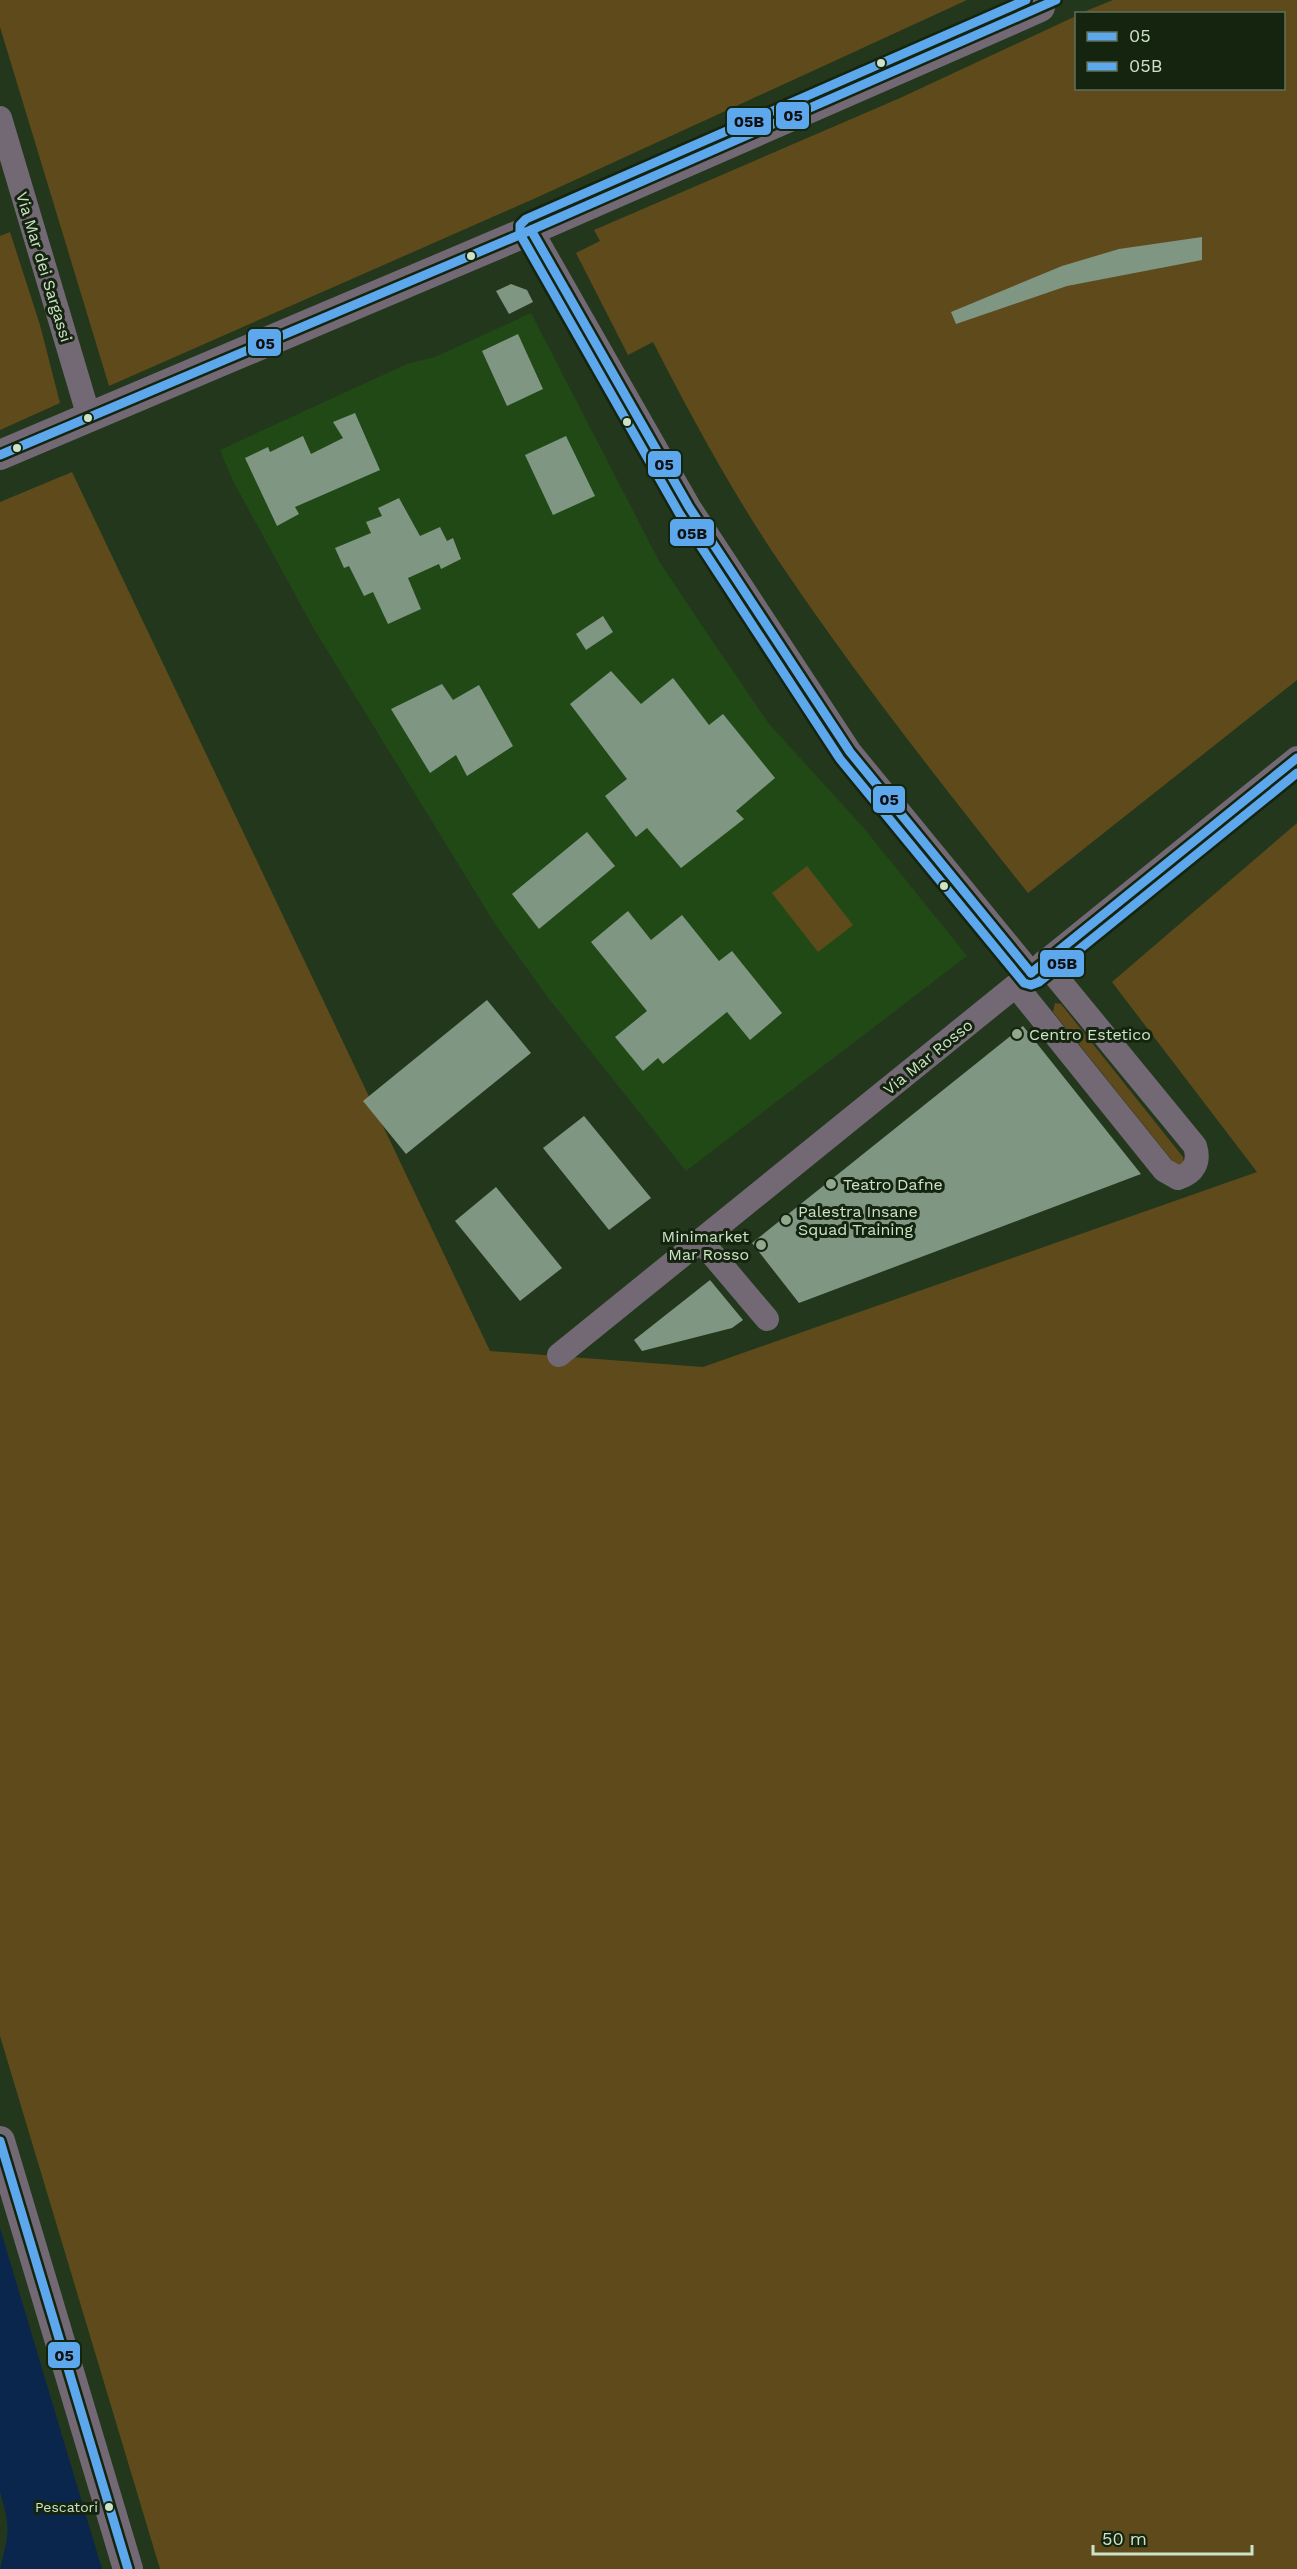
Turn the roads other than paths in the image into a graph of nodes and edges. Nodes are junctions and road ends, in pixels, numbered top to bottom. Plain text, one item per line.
1 (1045, 2) edge
2 (0, 118) edge
3 (531, 230) junction
4 (89, 417) junction
5 (0, 455) edge
6 (1297, 758) edge
7 (1030, 974) junction
8 (701, 1241) junction
9 (767, 1319) dead end
10 (559, 1355) dead end
11 (0, 2141) edge
12 (128, 2569) edge

1 - 3 street
2 - 4 street, Via Mar dei Sargassi
3 - 4 street
3 - 7 street
4 - 5 street
6 - 7 street, Via Mar Rosso
7 - 7 street
7 - 8 street, Via Mar Rosso
8 - 9 street
8 - 10 street, Via Mar Rosso
11 - 12 street

